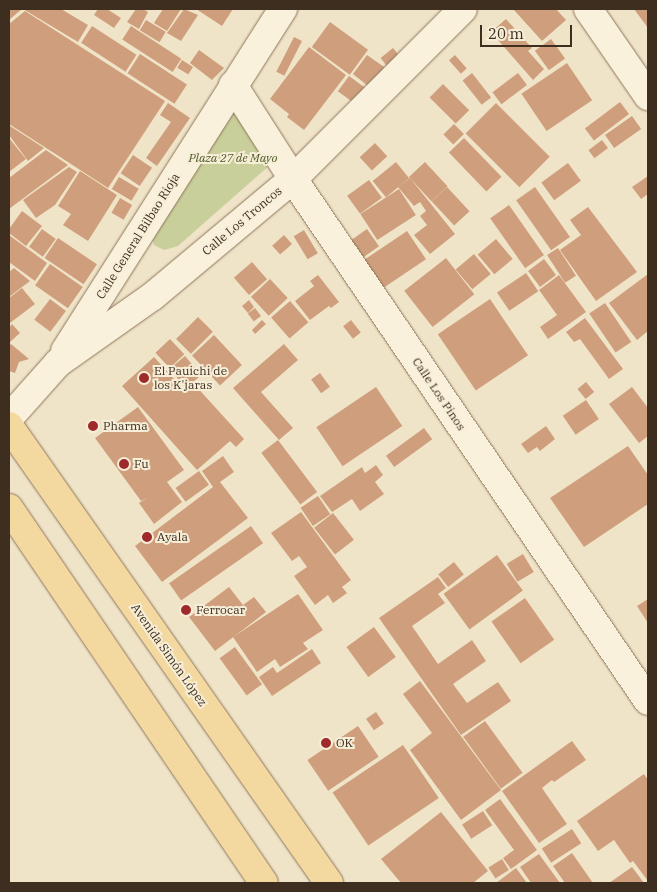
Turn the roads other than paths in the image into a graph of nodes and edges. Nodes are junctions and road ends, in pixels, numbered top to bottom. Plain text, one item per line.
1 (283, 9) edge
2 (463, 9) edge
3 (588, 9) edge
4 (233, 85) junction
5 (648, 96) edge
6 (293, 179) junction
7 (58, 363) junction
8 (9, 418) edge
9 (9, 426) edge
10 (9, 508) edge
11 (648, 701) edge
12 (264, 883) edge
13 (329, 883) edge

1 - 4 street, Calle General Bilbao Rioja
2 - 6 street, Calle Los Troncos
3 - 5 street
4 - 6 street, Calle Los Pinos
4 - 7 street, Calle General Bilbao Rioja
6 - 7 street, Calle Los Troncos
6 - 11 street, Calle Los Pinos
7 - 8 street, Calle Los Troncos
9 - 13 main road, Avenida Simón López
10 - 12 main road

